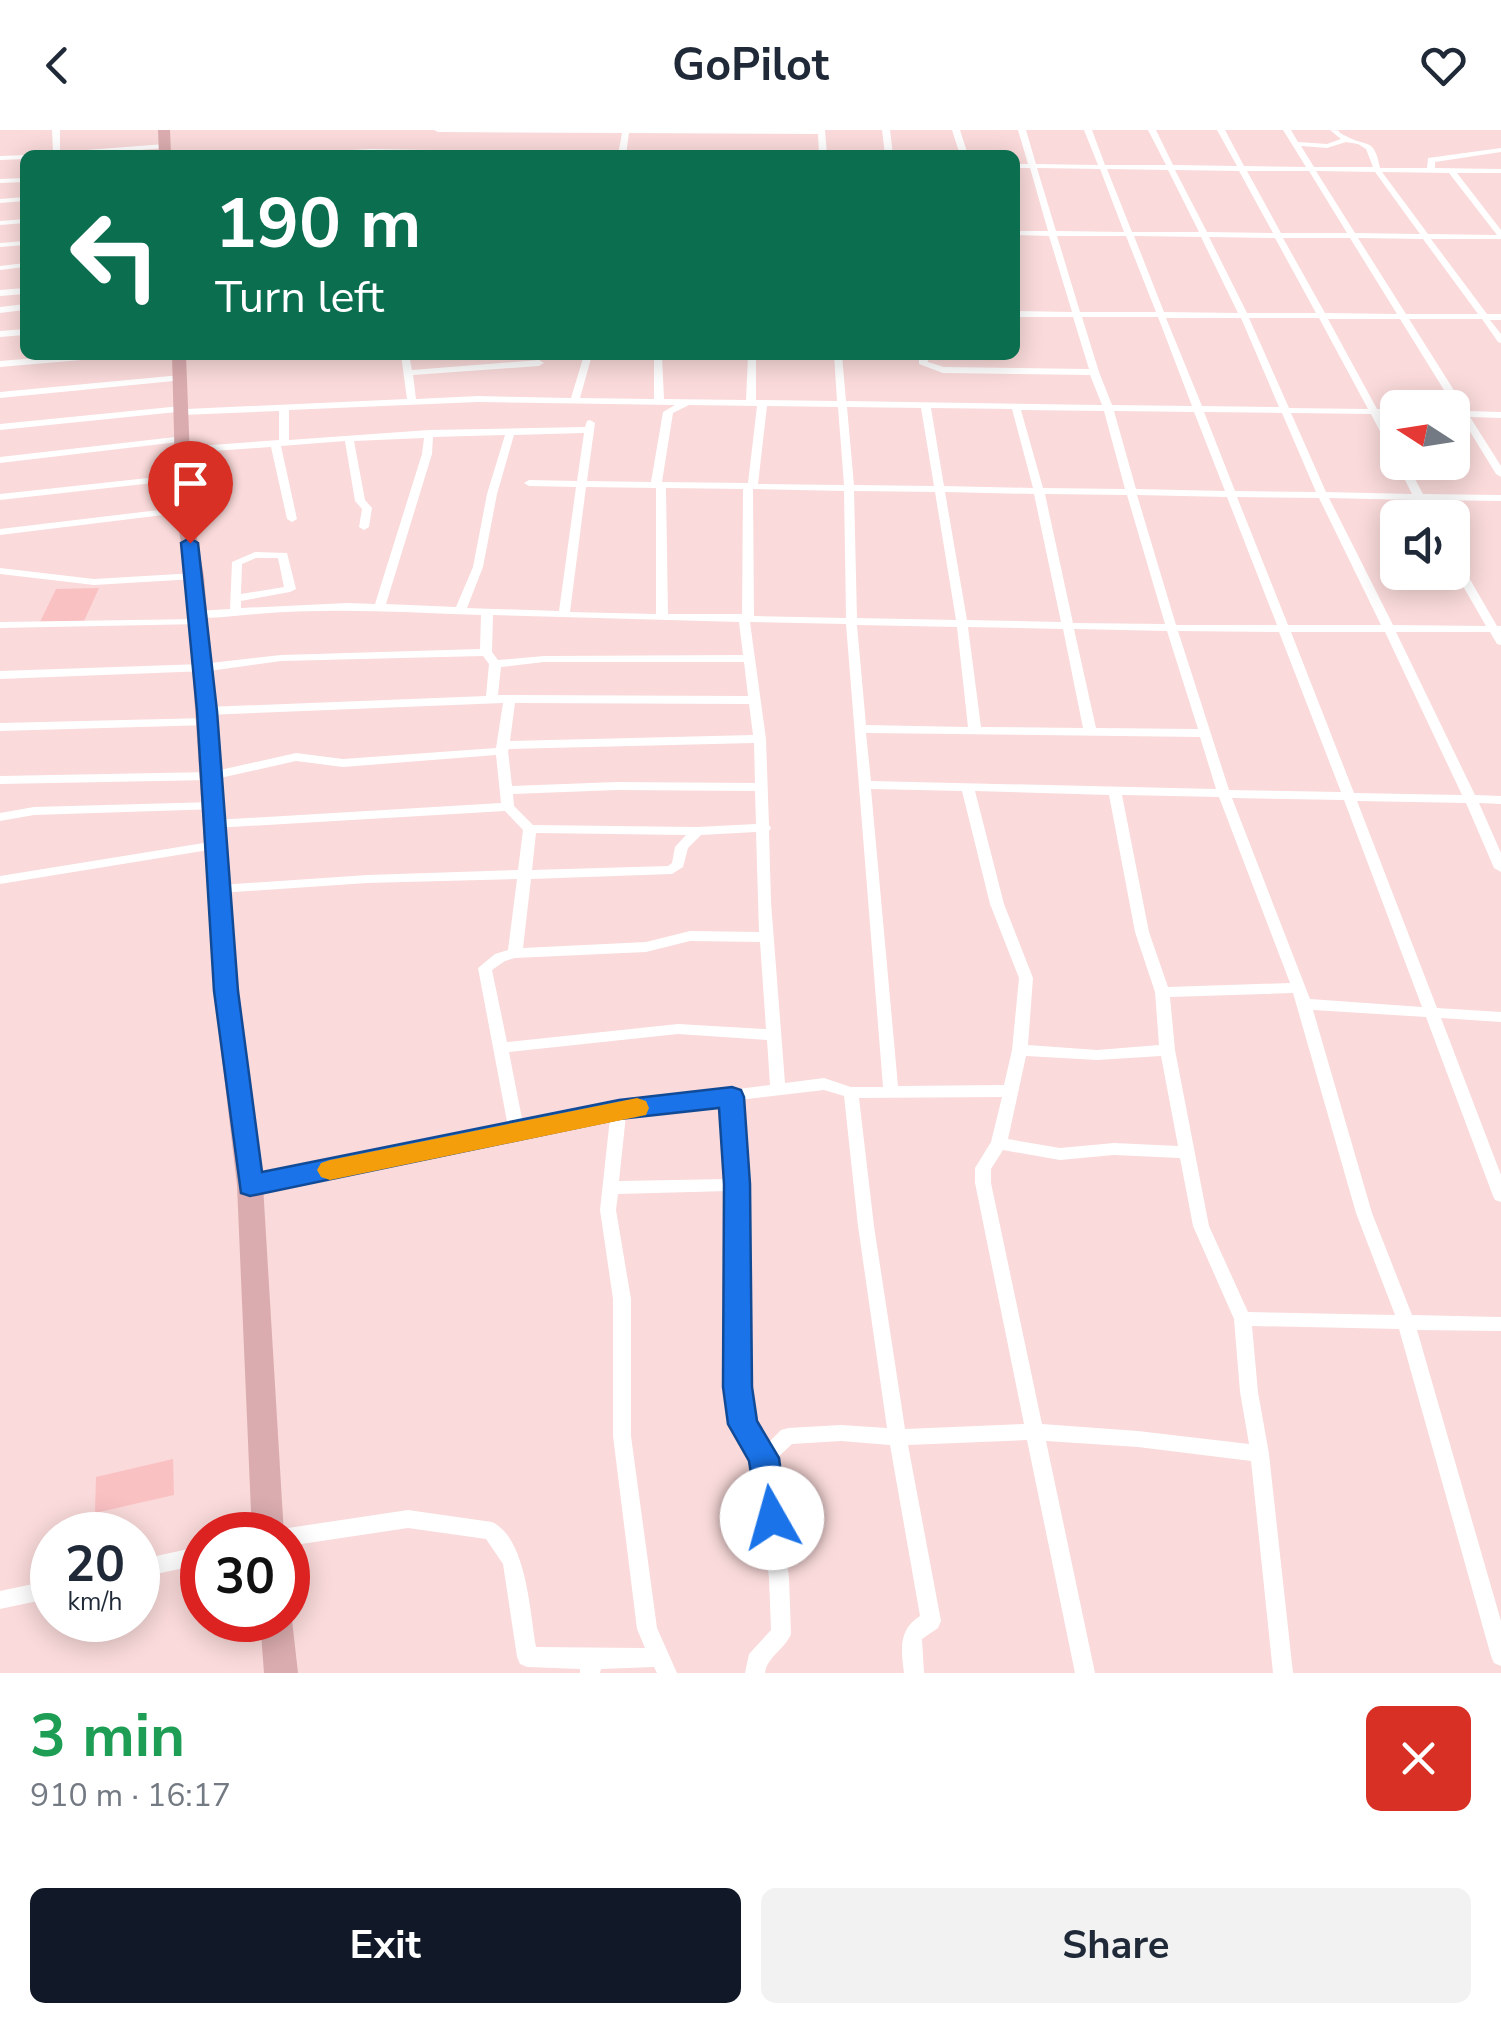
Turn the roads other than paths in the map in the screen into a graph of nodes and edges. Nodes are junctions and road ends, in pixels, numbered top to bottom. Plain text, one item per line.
1 (164, 130) edge
2 (438, 130) edge
3 (495, 130) edge
4 (561, 130) edge
5 (1022, 130) edge
6 (1088, 130) edge
7 (1152, 130) edge
8 (1221, 130) edge
9 (1287, 130) edge
10 (1334, 130) edge
11 (626, 131) edge
12 (694, 131) edge
13 (821, 131) edge
14 (755, 132) edge
15 (1346, 140) junction
16 (1296, 144) junction
17 (165, 150) edge
18 (1501, 150) edge
19 (1020, 166) edge
20 (1032, 166) junction
21 (1102, 167) junction
22 (1172, 168) junction
23 (1240, 168) junction
24 (1313, 169) junction
25 (1376, 170) junction
26 (1431, 170) junction
27 (1450, 170) junction
28 (1501, 170) edge
29 (1020, 233) edge
30 (1055, 234) junction
31 (1126, 234) junction
32 (1204, 235) junction
33 (1277, 236) junction
34 (1354, 236) junction
35 (1501, 236) edge
36 (1427, 237) junction
37 (1020, 314) edge
38 (1079, 315) junction
39 (1161, 315) junction
40 (1244, 316) junction
41 (1323, 317) junction
42 (1404, 317) junction
43 (1486, 318) junction
44 (1501, 318) edge
45 (1501, 340) edge
46 (46, 360) edge
47 (406, 360) edge
48 (587, 360) edge
49 (658, 360) edge
50 (752, 360) edge
51 (838, 360) edge
52 (923, 360) edge
53 (1002, 360) edge
54 (540, 363) dead end
55 (0, 364) edge
56 (180, 366) edge
57 (1003, 370) junction
58 (1094, 372) junction
59 (407, 374) junction
60 (1445, 390) edge
61 (0, 395) edge
62 (575, 400) junction
63 (659, 401) junction
64 (412, 402) junction
65 (686, 403) junction
66 (756, 404) junction
67 (840, 405) junction
68 (926, 407) junction
69 (284, 408) junction
70 (1016, 408) junction
71 (182, 410) junction
72 (1109, 410) junction
73 (1195, 410) junction
74 (1284, 410) junction
75 (1375, 411) junction
76 (1380, 411) edge
77 (1470, 414) edge
78 (1501, 415) edge
79 (1380, 421) edge
80 (0, 428) edge
81 (511, 430) junction
82 (1470, 431) edge
83 (429, 434) junction
84 (349, 438) junction
85 (280, 442) junction
86 (184, 444) junction
87 (0, 460) edge
88 (1501, 474) edge
89 (185, 476) junction
90 (1410, 480) edge
91 (529, 483) dead end
92 (580, 484) junction
93 (658, 485) junction
94 (750, 486) junction
95 (849, 490) junction
96 (941, 490) junction
97 (1039, 492) junction
98 (1133, 492) junction
99 (1229, 494) junction
100 (1322, 495) junction
101 (0, 496) edge
102 (1419, 498) junction
103 (1501, 498) edge
104 (184, 510) junction
105 (292, 519) dead end
106 (364, 527) dead end
107 (0, 532) edge
108 (0, 572) edge
109 (195, 576) junction
110 (1470, 586) edge
111 (238, 598) junction
112 (380, 606) junction
113 (460, 610) junction
114 (487, 611) junction
115 (235, 613) junction
116 (564, 615) junction
117 (662, 616) junction
118 (746, 617) junction
119 (198, 618) junction
120 (852, 618) junction
121 (962, 623) junction
122 (0, 625) edge
123 (1064, 625) junction
124 (1170, 628) junction
125 (1281, 630) junction
126 (1497, 630) edge
127 (1387, 631) junction
128 (1501, 642) edge
129 (486, 652) junction
130 (748, 658) junction
131 (495, 664) junction
132 (202, 668) junction
133 (0, 676) edge
134 (492, 699) junction
135 (755, 700) junction
136 (509, 702) junction
137 (206, 716) junction
138 (0, 727) edge
139 (860, 729) junction
140 (1090, 730) junction
141 (974, 731) junction
142 (1206, 733) junction
143 (760, 739) junction
144 (502, 748) junction
145 (211, 776) junction
146 (0, 780) edge
147 (865, 786) junction
148 (761, 787) junction
149 (968, 789) junction
150 (1115, 790) junction
151 (1224, 792) junction
152 (1350, 794) junction
153 (508, 799) junction
154 (1470, 800) junction
155 (1501, 800) edge
156 (0, 816) edge
157 (215, 825) junction
158 (764, 828) junction
159 (530, 830) junction
160 (697, 831) junction
161 (1501, 868) edge
162 (524, 876) junction
163 (0, 880) edge
164 (219, 889) junction
165 (767, 938) junction
166 (516, 953) junction
167 (1299, 988) junction
168 (1162, 992) junction
169 (1304, 1004) junction
170 (1432, 1014) junction
171 (1501, 1018) edge
172 (774, 1035) junction
173 (499, 1048) junction
174 (1020, 1050) junction
175 (1167, 1050) junction
176 (778, 1090) junction
177 (1010, 1091) junction
178 (891, 1092) junction
179 (851, 1093) junction
180 (732, 1097) junction
181 (619, 1110) junction
182 (517, 1131) junction
183 (999, 1143) junction
184 (1185, 1152) junction
185 (737, 1184) junction
186 (250, 1185) junction
187 (609, 1188) junction
188 (1501, 1196) edge
189 (1244, 1319) junction
190 (1406, 1322) junction
191 (1501, 1324) edge
192 (1036, 1432) junction
193 (895, 1437) junction
194 (1260, 1454) junction
195 (764, 1458) junction
196 (267, 1512) edge
197 (310, 1534) edge
198 (30, 1593) edge
199 (0, 1600) edge
200 (278, 1642) edge
201 (1501, 1656) edge
202 (664, 1665) edge
203 (590, 1666) edge
204 (281, 1673) edge
205 (755, 1673) edge
206 (914, 1673) edge
207 (1085, 1673) edge
208 (1283, 1673) edge

1 - 17 main road
2 - 3 street
3 - 4 street
4 - 11 street
5 - 20 street
6 - 21 street
7 - 22 street
8 - 23 street
9 - 16 street
10 - 15 street
11 - 12 street
12 - 14 street
13 - 14 street
15 - 16 street
15 - 25 street
16 - 24 street
18 - 26 street
19 - 20 street
20 - 21 street
20 - 30 street
21 - 22 street
21 - 31 street
22 - 23 street
22 - 32 street
23 - 24 street
23 - 33 street
24 - 25 street
24 - 34 street
25 - 26 street
25 - 36 street
26 - 27 street
27 - 28 street
27 - 35 street
29 - 30 street
30 - 31 street
30 - 38 street
31 - 32 street
31 - 39 street
32 - 33 street
32 - 40 street
33 - 34 street
33 - 41 street
34 - 36 street
34 - 42 street
35 - 36 street
36 - 43 street
37 - 38 street
38 - 39 street
38 - 58 street
39 - 40 street
39 - 73 street
40 - 41 street
40 - 74 street
41 - 42 street
41 - 75 street
42 - 43 street
42 - 60 street
43 - 44 street
43 - 45 street
46 - 55 street
47 - 59 street
48 - 62 street
49 - 63 street
50 - 66 street
51 - 67 street
52 - 57 street
53 - 57 street
54 - 59 street
56 - 61 street
56 - 71 main road
57 - 58 street
58 - 72 street
59 - 64 street
62 - 63 street
62 - 64 street
63 - 65 street
64 - 69 street
65 - 66 street
65 - 93 street
66 - 67 street
66 - 94 street
67 - 68 street
67 - 95 street
68 - 70 street
68 - 96 street
69 - 71 street
69 - 85 street
70 - 72 street
70 - 97 street
71 - 80 street
71 - 86 main road
72 - 73 street
72 - 98 street
73 - 74 street
73 - 99 street
74 - 75 street
74 - 100 street
75 - 76 street
75 - 79 street
77 - 78 street
81 - 83 street
81 - 92 street
81 - 113 street
82 - 88 street
83 - 84 street
83 - 112 street
84 - 85 street
84 - 106 street
85 - 86 street
85 - 105 street
86 - 87 street
86 - 89 main road
89 - 101 street
89 - 104 main road
90 - 102 street
91 - 92 street
92 - 93 street
92 - 116 street
93 - 94 street
93 - 117 street
94 - 95 street
94 - 118 street
95 - 96 street
95 - 120 street
96 - 97 street
96 - 121 street
97 - 98 street
97 - 123 street
98 - 99 street
98 - 124 street
99 - 100 street
99 - 125 street
100 - 102 street
100 - 127 street
102 - 103 street
104 - 107 street
104 - 109 main road
108 - 109 street
109 - 119 main road
110 - 126 street
111 - 111 street
111 - 115 street
112 - 113 street
112 - 115 street
113 - 114 street
114 - 116 street
114 - 129 street
115 - 119 street
116 - 117 street
117 - 118 street
118 - 120 street
118 - 130 street
119 - 122 street
119 - 132 main road
120 - 121 street
120 - 139 street
121 - 123 street
121 - 141 street
123 - 124 street
123 - 140 street
124 - 125 street
124 - 142 street
125 - 127 street
125 - 152 street
126 - 127 street
126 - 128 street
127 - 154 street
129 - 131 street
129 - 132 street
130 - 131 street
130 - 135 street
131 - 134 street
132 - 133 street
132 - 137 main road
134 - 136 street
134 - 137 street
135 - 136 street
135 - 143 street
136 - 144 street
137 - 138 street
137 - 145 main road
139 - 141 street
139 - 147 street
140 - 141 street
140 - 142 street
142 - 151 street
143 - 144 street
143 - 148 street
144 - 145 street
144 - 153 street
145 - 146 street
145 - 157 main road
147 - 149 street
147 - 178 street
148 - 153 street
148 - 158 street
149 - 150 street
149 - 174 street
150 - 151 street
150 - 168 street
151 - 152 street
151 - 167 street
152 - 154 street
152 - 170 street
153 - 157 street
153 - 159 street
154 - 155 street
154 - 161 street
156 - 157 street
157 - 163 street
157 - 164 main road
158 - 160 street
158 - 165 street
159 - 160 street
159 - 162 street
160 - 162 street
162 - 164 street
162 - 166 street
164 - 186 main road
165 - 166 street
165 - 172 street
166 - 173 street
167 - 168 street
167 - 169 street
168 - 175 street
169 - 170 street
169 - 190 street
170 - 171 street
170 - 188 street
172 - 173 street
172 - 176 street
173 - 182 street
174 - 175 street
174 - 177 street
175 - 184 street
176 - 179 street
176 - 180 street
177 - 178 street
177 - 183 street
178 - 179 street
179 - 193 street
180 - 181 street
180 - 185 street
181 - 182 street
181 - 187 street
182 - 186 street
183 - 184 street
183 - 192 street
184 - 189 street
185 - 187 street
185 - 195 street
186 - 196 main road
187 - 202 street
189 - 190 street
189 - 194 street
190 - 191 street
190 - 201 street
192 - 193 street
192 - 194 street
192 - 207 street
193 - 195 street
193 - 206 street
194 - 208 street
195 - 205 street
197 - 203 street
198 - 199 street
200 - 204 main road
202 - 203 street

